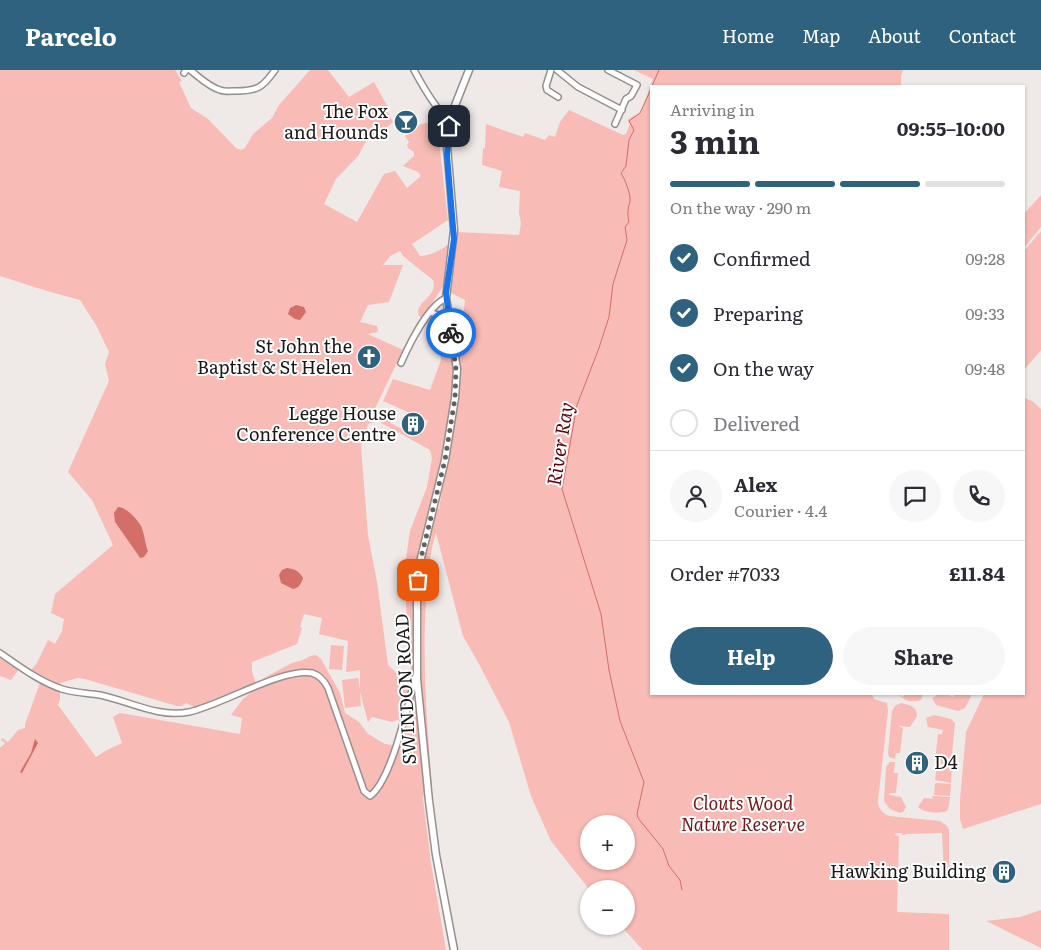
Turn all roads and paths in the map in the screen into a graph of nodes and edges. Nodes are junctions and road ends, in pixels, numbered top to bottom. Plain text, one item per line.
1 (275, 70) edge
2 (414, 70) edge
3 (469, 70) edge
4 (551, 70) edge
5 (557, 70) edge
6 (608, 70) edge
7 (187, 71) edge
8 (558, 97) dead end
9 (622, 110) junction
10 (450, 122) junction
11 (615, 124) dead end
12 (446, 298) junction
13 (430, 312) junction
14 (448, 319) junction
15 (401, 362) dead end
16 (0, 653) edge
17 (417, 669) junction
18 (409, 701) junction
19 (420, 702) junction
20 (454, 950) edge

1 - 7 street
2 - 10 street
3 - 10 main road, SWINDON ROAD
4 - 8 street
5 - 9 street
6 - 9 street
9 - 11 street
10 - 12 main road, SWINDON ROAD
12 - 13 street
12 - 14 main road, SWINDON ROAD
13 - 14 street
13 - 15 street
14 - 17 main road, SWINDON ROAD
16 - 18 street
17 - 18 street
17 - 19 main road, SWINDON ROAD
18 - 19 street
19 - 20 main road, SWINDON ROAD

